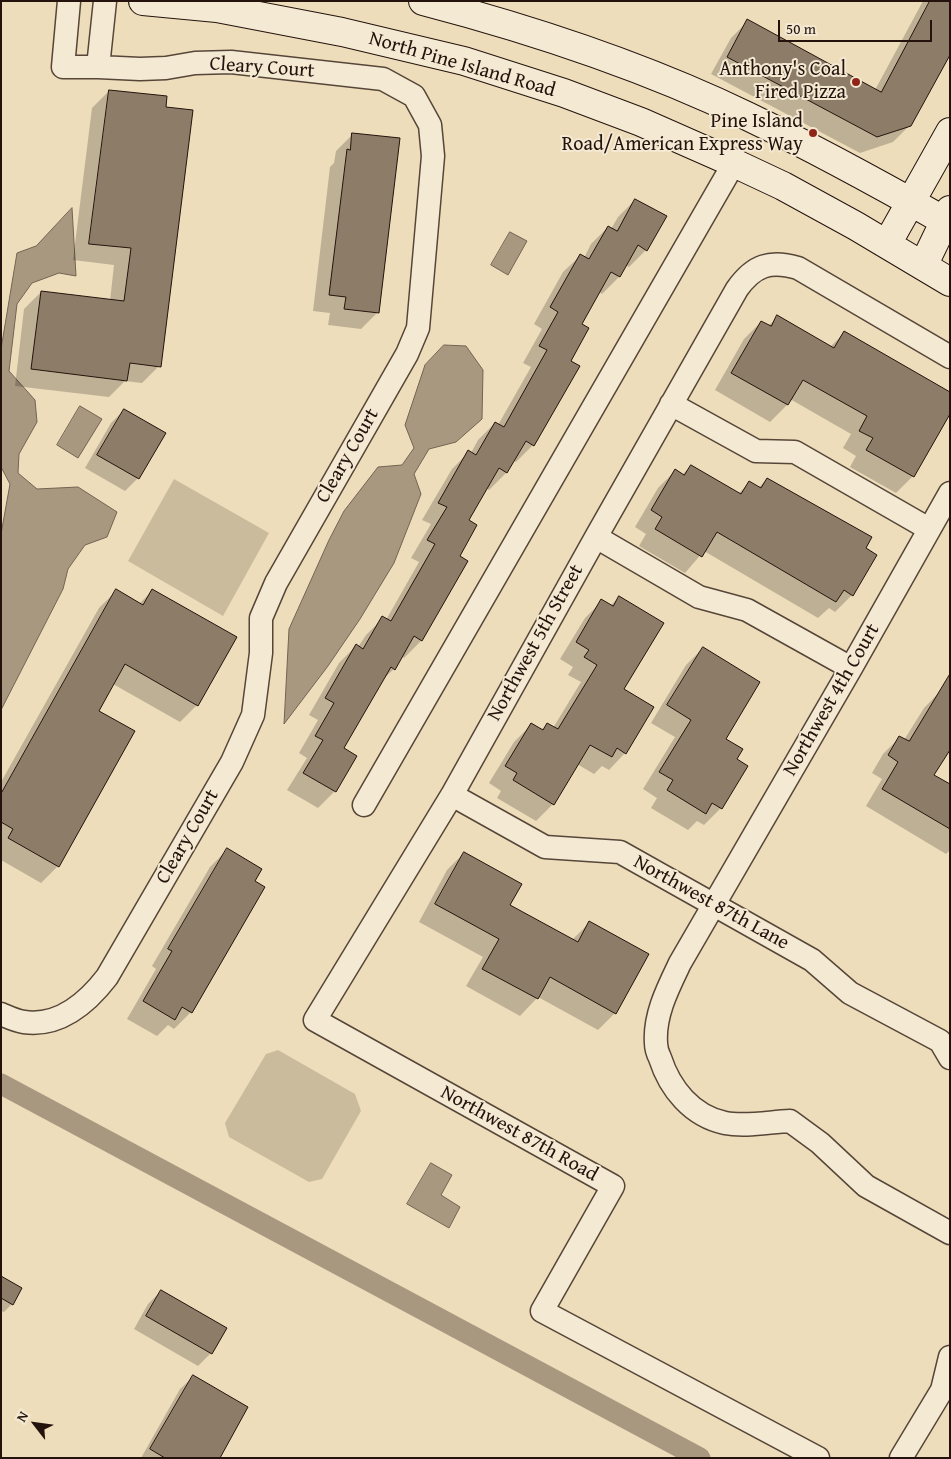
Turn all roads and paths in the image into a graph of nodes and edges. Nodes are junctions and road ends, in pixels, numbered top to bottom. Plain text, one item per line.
1 (69, 1) edge
2 (105, 1) edge
3 (143, 1) edge
4 (423, 1) edge
5 (98, 67) junction
6 (950, 132) edge
7 (734, 163) junction
8 (911, 202) junction
9 (948, 219) edge
10 (887, 244) junction
11 (923, 266) junction
12 (950, 282) edge
13 (950, 357) edge
14 (671, 404) junction
15 (950, 493) edge
16 (929, 529) junction
17 (596, 537) junction
18 (851, 668) junction
19 (452, 795) junction
20 (364, 806) dead end
21 (714, 906) junction
22 (1, 1014) edge
23 (314, 1020) joint
24 (950, 1058) edge
25 (950, 1233) edge
26 (950, 1356) edge
27 (818, 1458) edge
28 (901, 1458) edge

1 - 5 street, Cleary Court
2 - 5 street
3 - 7 main road, North Pine Island Road
4 - 8 main road
5 - 22 street, Cleary Court
6 - 8 main road
7 - 10 main road, North Pine Island Road
7 - 20 street
8 - 9 main road
8 - 10 main road
9 - 11 main road
10 - 11 main road, North Pine Island Road
11 - 12 main road, North Pine Island Road
13 - 14 street, Northwest 5th Street
14 - 16 street
14 - 17 street, Northwest 5th Street
15 - 16 street, Northwest 4th Court
16 - 18 street, Northwest 4th Court
17 - 18 street
17 - 19 street, Northwest 5th Street
18 - 21 street, Northwest 4th Court
19 - 21 street, Northwest 87th Lane
19 - 23 street, Northwest 5th Street
21 - 24 street, Northwest 87th Lane
21 - 25 street, Northwest 4th Court
23 - 27 street, Northwest 87th Road
26 - 28 street

